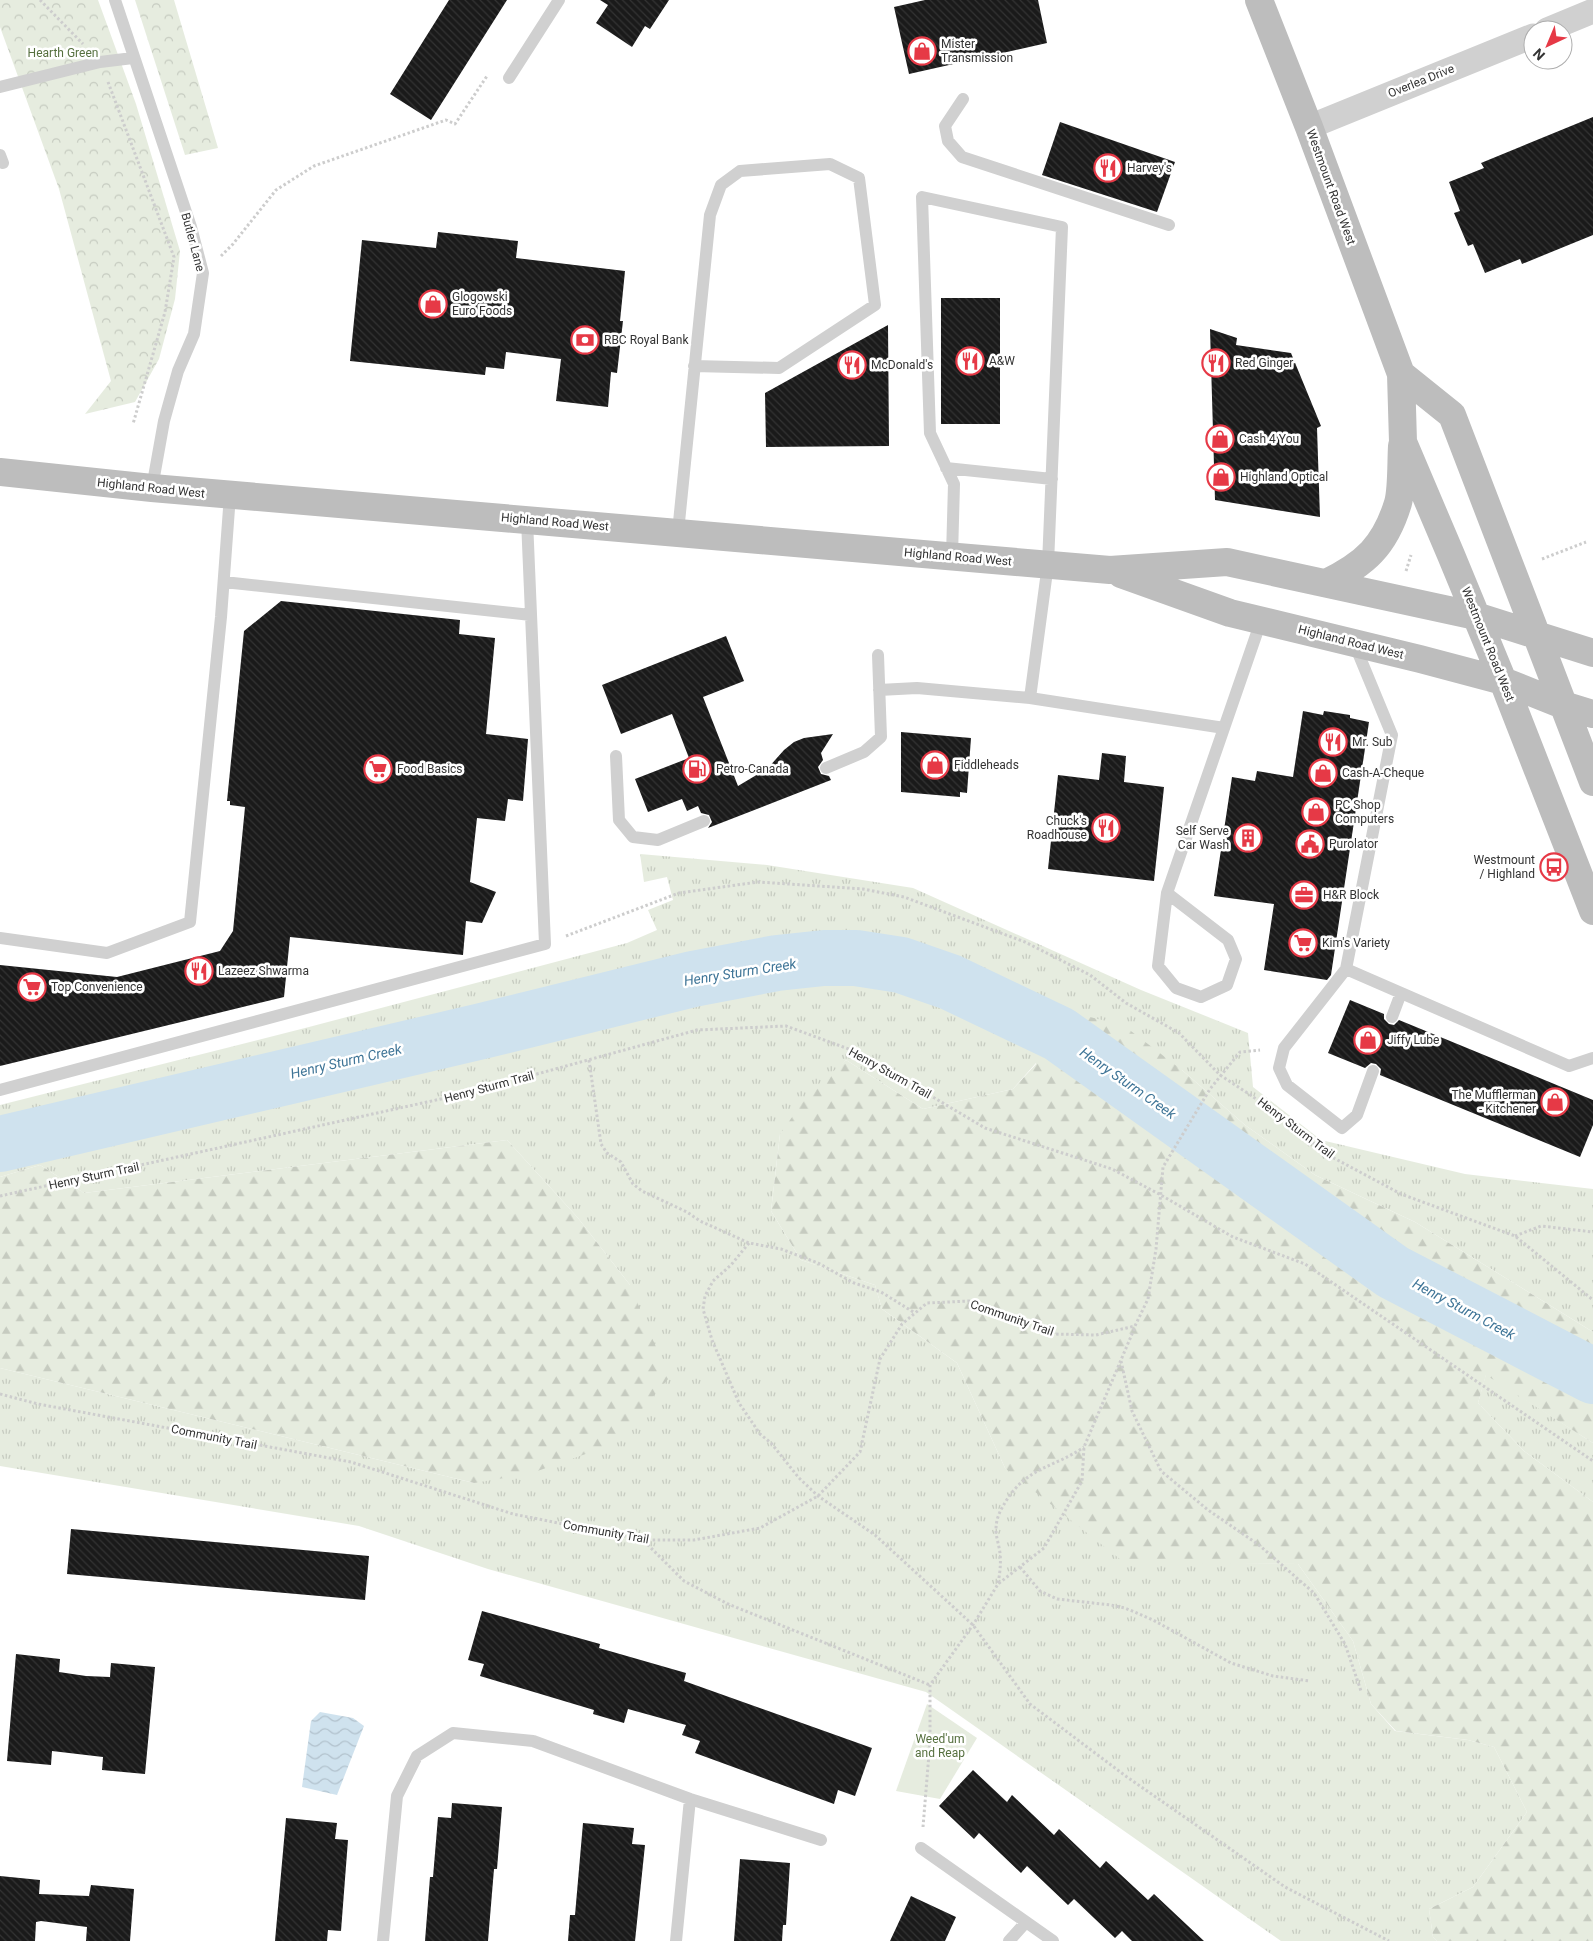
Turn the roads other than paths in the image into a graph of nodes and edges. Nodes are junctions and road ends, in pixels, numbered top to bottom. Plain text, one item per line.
1 (115, 0) edge
2 (559, 0) edge
3 (1259, 0) edge
4 (1593, 11) edge
5 (1571, 20) edge
6 (1523, 40) edge
7 (133, 58) junction
8 (509, 78) dead end
9 (0, 87) edge
10 (963, 99) dead end
11 (1309, 127) junction
12 (1169, 226) dead end
13 (694, 366) junction
14 (1401, 374) junction
15 (1403, 442) junction
16 (946, 468) junction
17 (0, 472) edge
18 (1052, 479) junction
19 (152, 488) junction
20 (230, 495) junction
21 (526, 520) junction
22 (678, 532) junction
23 (952, 556) junction
24 (1048, 564) junction
25 (1110, 570) junction
26 (224, 582) junction
27 (1326, 583) junction
28 (531, 614) junction
29 (1476, 616) junction
30 (1261, 621) junction
31 (1538, 637) junction
32 (1354, 642) junction
33 (1593, 653) edge
34 (878, 655) dead end
35 (1503, 681) junction
36 (879, 690) junction
37 (1030, 698) junction
38 (1562, 705) junction
39 (1593, 714) edge
40 (1224, 728) junction
41 (616, 756) dead end
42 (826, 768) dead end
43 (1593, 782) edge
44 (704, 821) dead end
45 (1167, 893) junction
46 (1593, 911) edge
47 (0, 938) edge
48 (1346, 969) junction
49 (1401, 993) junction
50 (1392, 1017) dead end
51 (1593, 1058) edge
52 (1373, 1072) dead end
53 (0, 1090) edge
54 (690, 1798) junction
55 (821, 1840) dead end
56 (921, 1848) road end
57 (1026, 1922) junction
58 (383, 1941) edge
59 (676, 1941) edge
60 (1009, 1941) edge
61 (1053, 1941) edge

1 - 7 lane, Butler Lane
2 - 8 lane
3 - 11 main road, Westmount Road West
4 - 5 street
6 - 11 street, Overlea Drive
7 - 9 lane
7 - 19 lane, Butler Lane
10 - 12 lane
11 - 14 main road, Westmount Road West
13 - 13 lane
13 - 22 lane
14 - 15 main road, Westmount Road West
14 - 31 main road
15 - 27 main road
15 - 29 main road, Westmount Road West
16 - 18 lane
16 - 18 lane
16 - 23 lane
17 - 19 main road, Highland Road West
18 - 24 lane
19 - 20 main road, Highland Road West
20 - 21 main road, Highland Road West
20 - 26 lane
21 - 22 main road, Highland Road West
21 - 28 lane
22 - 23 main road, Highland Road West
23 - 24 main road, Highland Road West
24 - 25 main road, Highland Road West
24 - 37 lane
25 - 27 main road, Highland Road West
25 - 30 main road, Highland Road West
26 - 28 lane
26 - 47 lane
27 - 29 main road, Highland Road West
28 - 53 lane
29 - 31 main road, Highland Road West
29 - 35 main road, Westmount Road West
30 - 32 main road, Highland Road West
30 - 40 lane
31 - 33 main road, Highland Road West
31 - 38 main road
32 - 35 main road, Highland Road West
32 - 48 lane
34 - 36 lane
35 - 38 main road, Highland Road West
35 - 46 main road, Westmount Road West
36 - 37 lane
36 - 42 lane
37 - 40 lane
38 - 39 main road, Highland Road West
38 - 43 main road
40 - 45 lane
41 - 44 lane
45 - 45 lane
48 - 49 lane
48 - 52 lane
49 - 50 lane
49 - 51 lane
54 - 55 lane
54 - 58 lane
54 - 59 lane
56 - 57 lane
57 - 60 lane
57 - 61 lane

